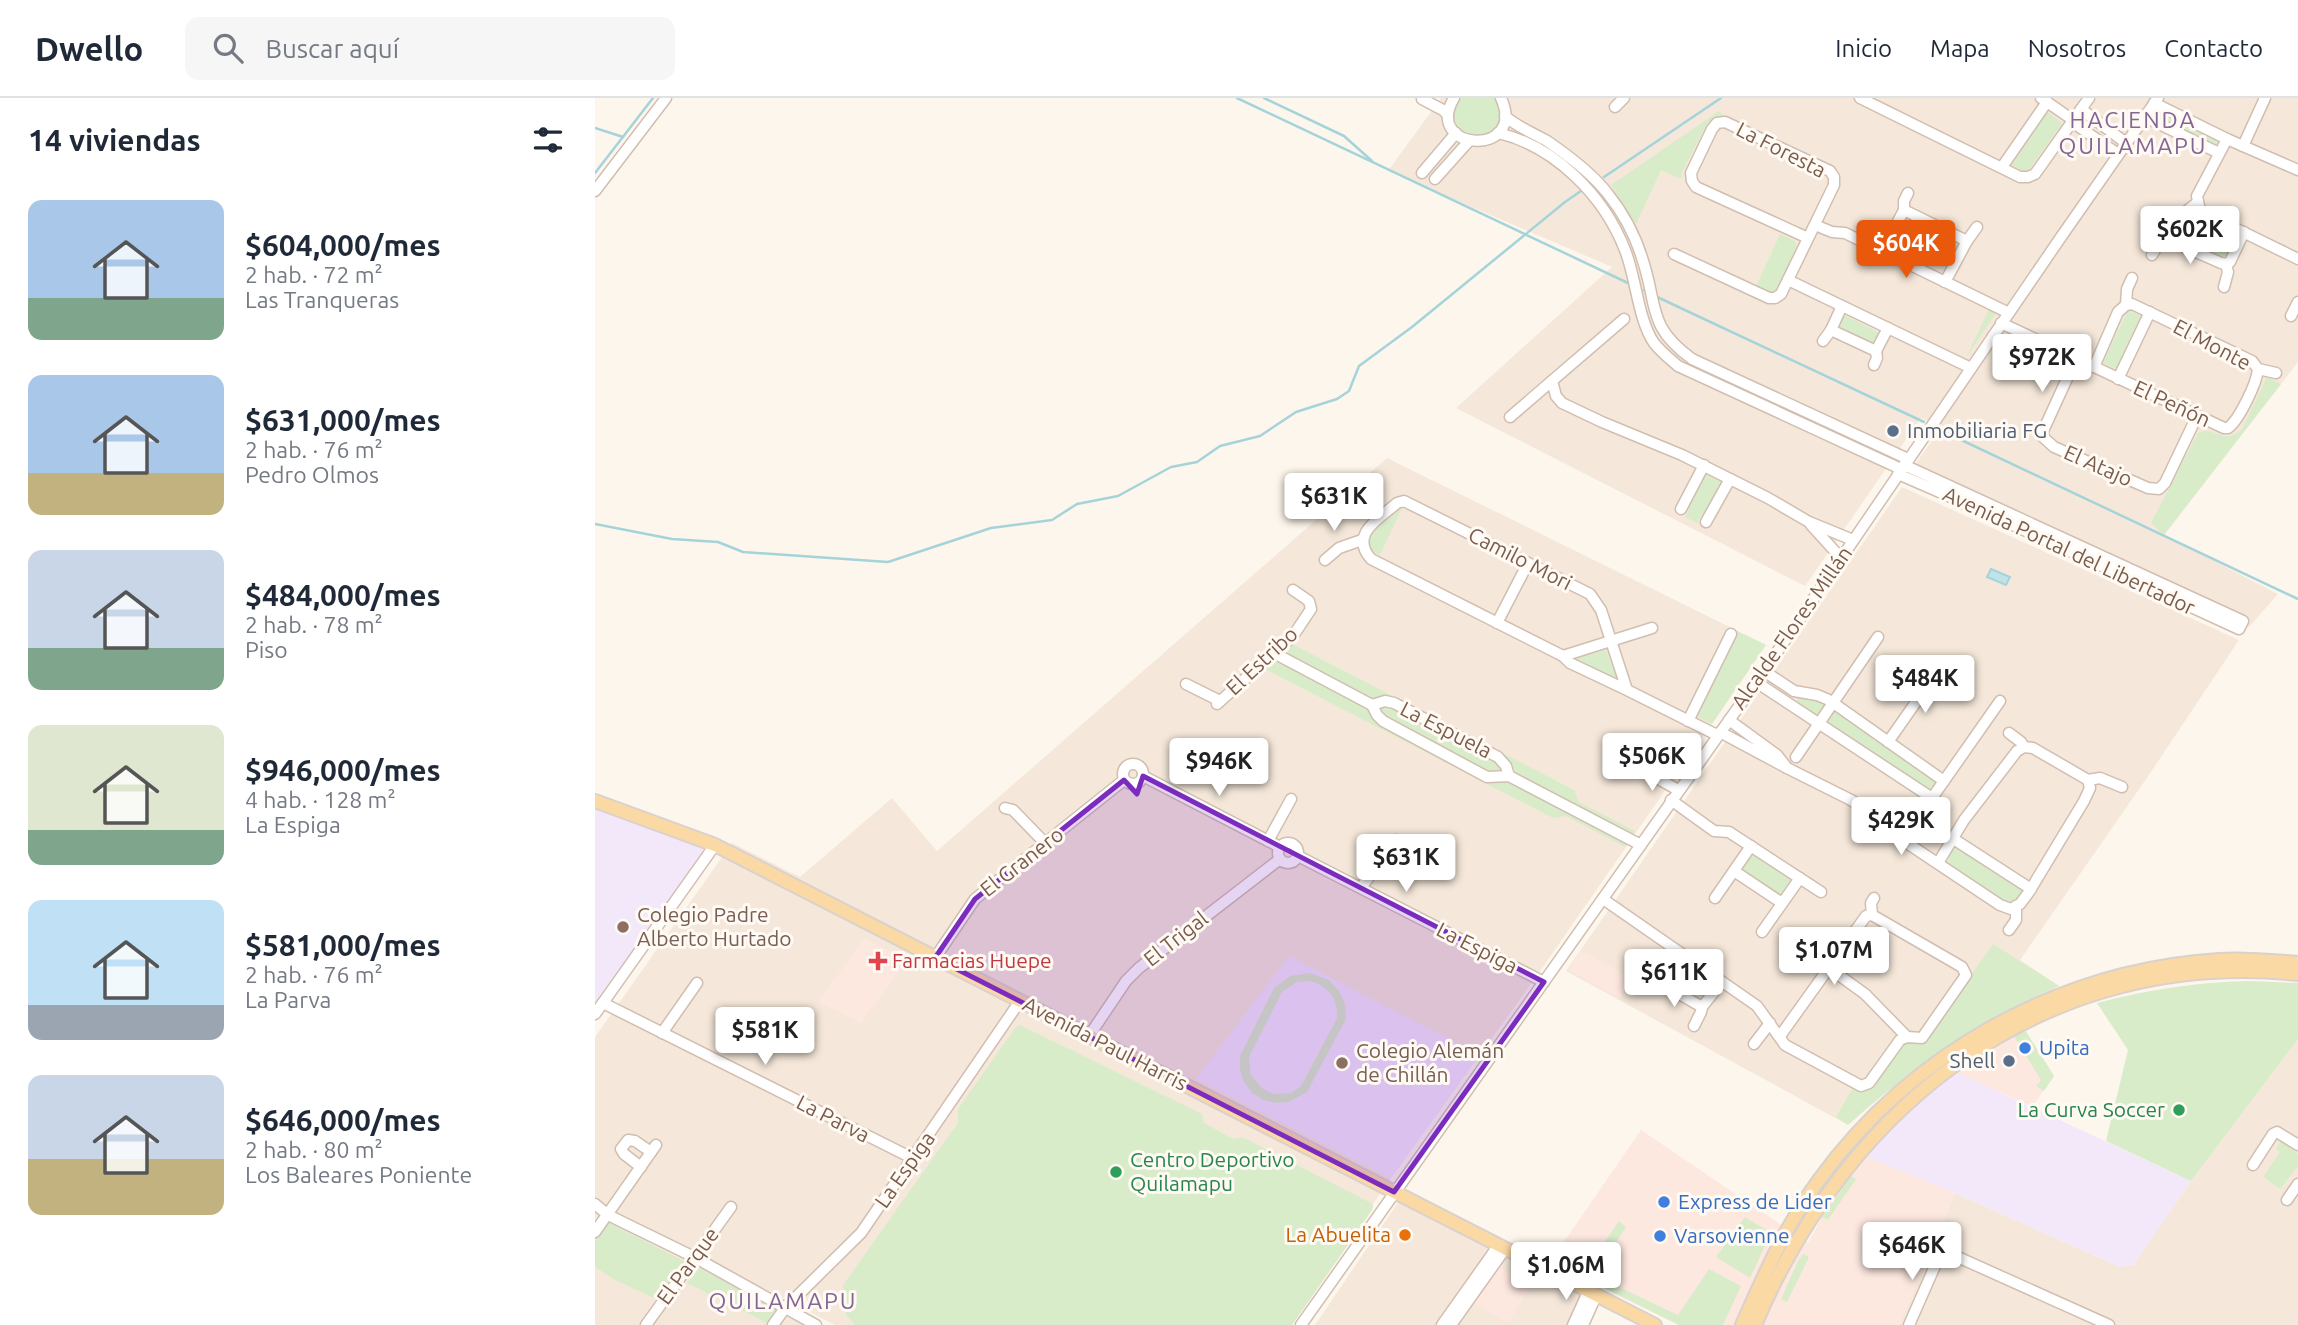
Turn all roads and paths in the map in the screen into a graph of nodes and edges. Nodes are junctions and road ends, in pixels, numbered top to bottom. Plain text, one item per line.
1 (666, 98) edge
2 (1454, 98) edge
3 (1624, 98) edge
4 (1860, 98) edge
5 (2089, 98) edge
6 (2265, 98) edge
7 (1422, 99) edge
8 (1503, 100) edge
9 (2044, 100) edge
10 (2156, 101) edge
11 (1615, 107) dead end
12 (2081, 109) junction
13 (1448, 115) junction
14 (1506, 116) junction
15 (2144, 117) junction
16 (2073, 121) junction
17 (1456, 133) junction
18 (1498, 133) junction
19 (2227, 139) junction
20 (1469, 141) junction
21 (2126, 143) junction
22 (2243, 145) junction
23 (2219, 153) junction
24 (2118, 154) junction
25 (2002, 167) junction
26 (2298, 170) edge
27 (1422, 173) dead end
28 (1435, 179) dead end
29 (595, 191) edge
30 (1907, 193) dead end
31 (2197, 203) junction
32 (1904, 210) junction
33 (1815, 225) junction
34 (1977, 228) dead end
35 (2244, 232) junction
36 (2162, 237) junction
37 (1808, 239) junction
38 (1967, 241) junction
39 (1882, 251) junction
40 (1674, 254) dead end
41 (2152, 254) dead end
42 (2298, 259) edge
43 (2226, 264) junction
44 (2132, 278) dead end
45 (1788, 280) junction
46 (1945, 282) junction
47 (2224, 287) dead end
48 (2298, 302) edge
49 (2126, 305) junction
50 (1842, 306) junction
51 (2150, 312) junction
52 (2009, 313) junction
53 (2291, 316) dead end
54 (1624, 319) dead end
55 (2001, 324) junction
56 (1888, 328) junction
57 (1831, 330) junction
58 (1993, 336) junction
59 (1823, 341) dead end
60 (1876, 351) junction
61 (2076, 359) junction
62 (1874, 365) dead end
63 (2094, 367) junction
64 (1971, 368) junction
65 (2258, 369) junction
66 (2070, 372) junction
67 (2276, 373) dead end
68 (2118, 379) junction
69 (1552, 381) junction
70 (2197, 416) junction
71 (1510, 417) dead end
72 (1704, 466) junction
73 (1903, 467) junction
74 (1730, 479) junction
75 (1681, 509) dead end
76 (1706, 522) dead end
77 (1809, 522) junction
78 (1362, 540) junction
79 (1853, 540) junction
80 (1841, 558) junction
81 (1325, 560) dead end
82 (1528, 563) junction
83 (1293, 590) dead end
84 (1497, 622) junction
85 (2241, 625) dead end
86 (1652, 628) dead end
87 (1731, 634) dead end
88 (1878, 637) dead end
89 (1611, 642) junction
90 (1274, 653) junction
91 (1563, 656) junction
92 (1764, 671) junction
93 (1937, 672) dead end
94 (1756, 682) junction
95 (1186, 684) dead end
96 (1627, 690) junction
97 (2000, 701) dead end
98 (1833, 703) junction
99 (1371, 705) junction
100 (1729, 720) junction
101 (1688, 721) junction
102 (1819, 723) junction
103 (2009, 733) dead end
104 (1719, 734) junction
105 (1888, 742) junction
106 (2024, 747) junction
107 (1796, 757) dead end
108 (1787, 768) junction
109 (1641, 769) dead end
110 (1143, 776) junction
111 (1509, 776) junction
112 (1125, 780) junction
113 (2088, 780) junction
114 (1944, 781) junction
115 (2122, 787) dead end
116 (1678, 790) junction
117 (1291, 800) dead end
118 (1671, 800) junction
119 (595, 801) edge
120 (1005, 808) dead end
121 (1952, 838) junction
122 (1396, 840) dead end
123 (1268, 841) junction
124 (1045, 843) junction
125 (715, 845) junction
126 (1641, 845) junction
127 (1751, 846) junction
128 (1279, 847) junction
129 (1298, 856) junction
130 (1280, 859) junction
131 (1938, 863) junction
132 (1734, 870) junction
133 (1800, 878) junction
134 (1361, 888) junction
135 (2031, 889) junction
136 (1822, 892) dead end
137 (1715, 898) dead end
138 (1874, 898) dead end
139 (1603, 899) junction
140 (1782, 903) junction
141 (2016, 906) junction
142 (1872, 915) junction
143 (2009, 930) dead end
144 (1762, 932) dead end
145 (935, 958) junction
146 (1691, 960) junction
147 (2298, 963) edge
148 (1829, 968) junction
149 (2298, 974) edge
150 (1544, 982) junction
151 (1722, 982) junction
152 (697, 983) dead end
153 (1020, 1001) junction
154 (603, 1003) junction
155 (1702, 1007) junction
156 (595, 1014) edge
157 (1770, 1023) junction
158 (1694, 1026) dead end
159 (662, 1033) junction
160 (1089, 1036) junction
161 (1780, 1036) junction
162 (1907, 1037) junction
163 (1755, 1044) dead end
164 (2298, 1145) edge
165 (914, 1159) junction
166 (2253, 1165) dead end
167 (641, 1167) junction
168 (1394, 1192) junction
169 (595, 1204) edge
170 (731, 1207) dead end
171 (608, 1215) junction
172 (595, 1232) edge
173 (1502, 1248) junction
174 (694, 1257) junction
175 (1592, 1294) junction
176 (1608, 1302) junction
177 (785, 1308) junction
178 (646, 1325) edge
179 (773, 1325) edge
180 (816, 1325) edge
181 (1301, 1325) edge
182 (1442, 1325) edge
183 (1451, 1325) edge
184 (1573, 1325) edge
185 (1583, 1325) edge
186 (1635, 1325) edge
187 (1655, 1325) edge
188 (1742, 1325) edge
189 (1755, 1325) edge
190 (1909, 1325) edge
191 (2109, 1325) edge

1 - 29 street
2 - 13 street
3 - 11 street
4 - 25 street
5 - 12 street
6 - 22 street
7 - 13 street
8 - 14 street
9 - 16 street
9 - 25 street
10 - 15 street, Alcalde Flores Millán
10 - 19 street
12 - 16 street
12 - 21 street
13 - 17 street
14 - 18 street
14 - 73 street, Avenida Portal del Libertador
15 - 21 street, Alcalde Flores Millán
15 - 23 street
16 - 24 street
16 - 25 street
17 - 20 street
17 - 27 street
18 - 20 street
18 - 73 street, Avenida Portal del Libertador
19 - 22 street
19 - 23 street
20 - 28 street
21 - 24 street, Alcalde Flores Millán
22 - 26 street
23 - 31 street
24 - 52 street, Alcalde Flores Millán
30 - 32 street
31 - 35 street
31 - 36 street
32 - 38 street
32 - 39 street
33 - 37 street, La Foresta
33 - 37 street, La Foresta
33 - 39 street
34 - 38 street
35 - 42 street
35 - 43 street
36 - 41 street
36 - 43 street
37 - 45 street, La Foresta
38 - 46 street
39 - 46 street
40 - 45 street, La Foresta
43 - 47 street
44 - 49 street
45 - 50 street
46 - 52 street
48 - 53 street
49 - 51 street, El Monte
49 - 63 street
50 - 56 street
50 - 57 street
51 - 65 street, El Monte
51 - 68 street, El Monte
52 - 55 street, Alcalde Flores Millán
54 - 69 street
55 - 58 street, Alcalde Flores Millán
55 - 61 street, El Peñón
56 - 60 street
56 - 64 street
57 - 59 street
57 - 60 street
58 - 64 street, Alcalde Flores Millán
58 - 66 street
60 - 62 street
61 - 63 street, El Peñón
61 - 66 street, El Atajo
63 - 68 street, El Peñón
64 - 73 street, Alcalde Flores Millán
65 - 67 street, El Monte
65 - 70 street, El Peñón
66 - 70 street, El Atajo
68 - 70 street, El Peñón
69 - 71 street
69 - 72 street
72 - 74 street
72 - 75 street
73 - 79 street, Alcalde Flores Millán
73 - 85 street, Avenida Portal del Libertador
74 - 76 street
74 - 77 street
77 - 79 street
77 - 80 street
78 - 81 street
78 - 82 street, Camilo Mori
78 - 84 street
79 - 80 street, Alcalde Flores Millán
80 - 92 street, Alcalde Flores Millán
82 - 84 street
82 - 89 street, Camilo Mori
83 - 90 street, El Estribo
84 - 91 street
86 - 89 street
87 - 101 street
88 - 98 street
89 - 91 street
89 - 96 street, Camilo Mori
90 - 95 street, El Estribo
90 - 99 street, La Espuela
91 - 96 street
92 - 94 street, Alcalde Flores Millán
92 - 98 street
93 - 105 street
94 - 100 street, Alcalde Flores Millán
94 - 102 street
96 - 101 street
97 - 114 street
98 - 102 street
98 - 105 street
99 - 111 street, La Espuela
99 - 111 street, La Espuela
100 - 104 street, Alcalde Flores Millán
100 - 108 street
101 - 104 street
102 - 107 street
102 - 114 street
103 - 106 street
104 - 108 street
104 - 116 street, Alcalde Flores Millán
105 - 114 street
106 - 113 street
106 - 121 street
108 - 131 street
109 - 116 street
110 - 112 street
110 - 112 street, La Espiga
110 - 123 street, La Espiga
111 - 126 street, La Espuela
112 - 124 street, El Granero
113 - 115 street
113 - 135 street
116 - 118 street, Alcalde Flores Millán
117 - 123 street
118 - 126 street, Alcalde Flores Millán
118 - 127 street
119 - 125 main road, Avenida Paul Harris
120 - 124 street
121 - 131 street
121 - 135 street
122 - 134 street
123 - 128 street, La Espiga
124 - 145 street, El Granero
125 - 145 main road, Avenida Paul Harris
125 - 154 street
126 - 139 street, Alcalde Flores Millán
127 - 132 street
127 - 133 street
128 - 129 street, La Espiga
128 - 130 street
129 - 130 street
129 - 134 street, La Espiga
130 - 160 street, El Trigal
131 - 141 street
132 - 137 street
132 - 140 street
133 - 136 street
133 - 140 street
134 - 150 street, La Espiga
135 - 141 street
138 - 142 street
139 - 146 street
139 - 150 street, Alcalde Flores Millán
140 - 144 street
141 - 143 street
142 - 148 street
142 - 162 street
145 - 153 main road, Avenida Paul Harris
146 - 151 street
146 - 155 street
147 - 188 main road
148 - 161 street
148 - 162 street
149 - 189 main road
150 - 168 street, Alcalde Flores Millán
151 - 155 street
151 - 157 street
152 - 159 street
153 - 160 main road, Avenida Paul Harris
153 - 165 street, La Espiga
154 - 156 street
154 - 159 street, La Parva
155 - 158 street
157 - 161 street
157 - 163 street
159 - 165 street, La Parva
160 - 168 main road, Avenida Paul Harris
161 - 162 street
164 - 166 street
165 - 177 street, La Espiga
167 - 167 street
167 - 171 street
168 - 173 main road, Avenida Paul Harris
168 - 181 street, Alcalde Flores Millán
169 - 171 street
170 - 174 street, El Parque
171 - 172 street
171 - 174 street
173 - 175 main road, Avenida Paul Harris
173 - 182 street
173 - 183 street
174 - 177 street
174 - 178 street, El Parque
175 - 176 main road, Avenida Paul Harris
175 - 184 street
175 - 185 street
176 - 186 main road, Avenida Paul Harris
176 - 187 main road, Avenida Paul Harris
177 - 179 street, La Espiga
177 - 180 street
190 - 191 street

